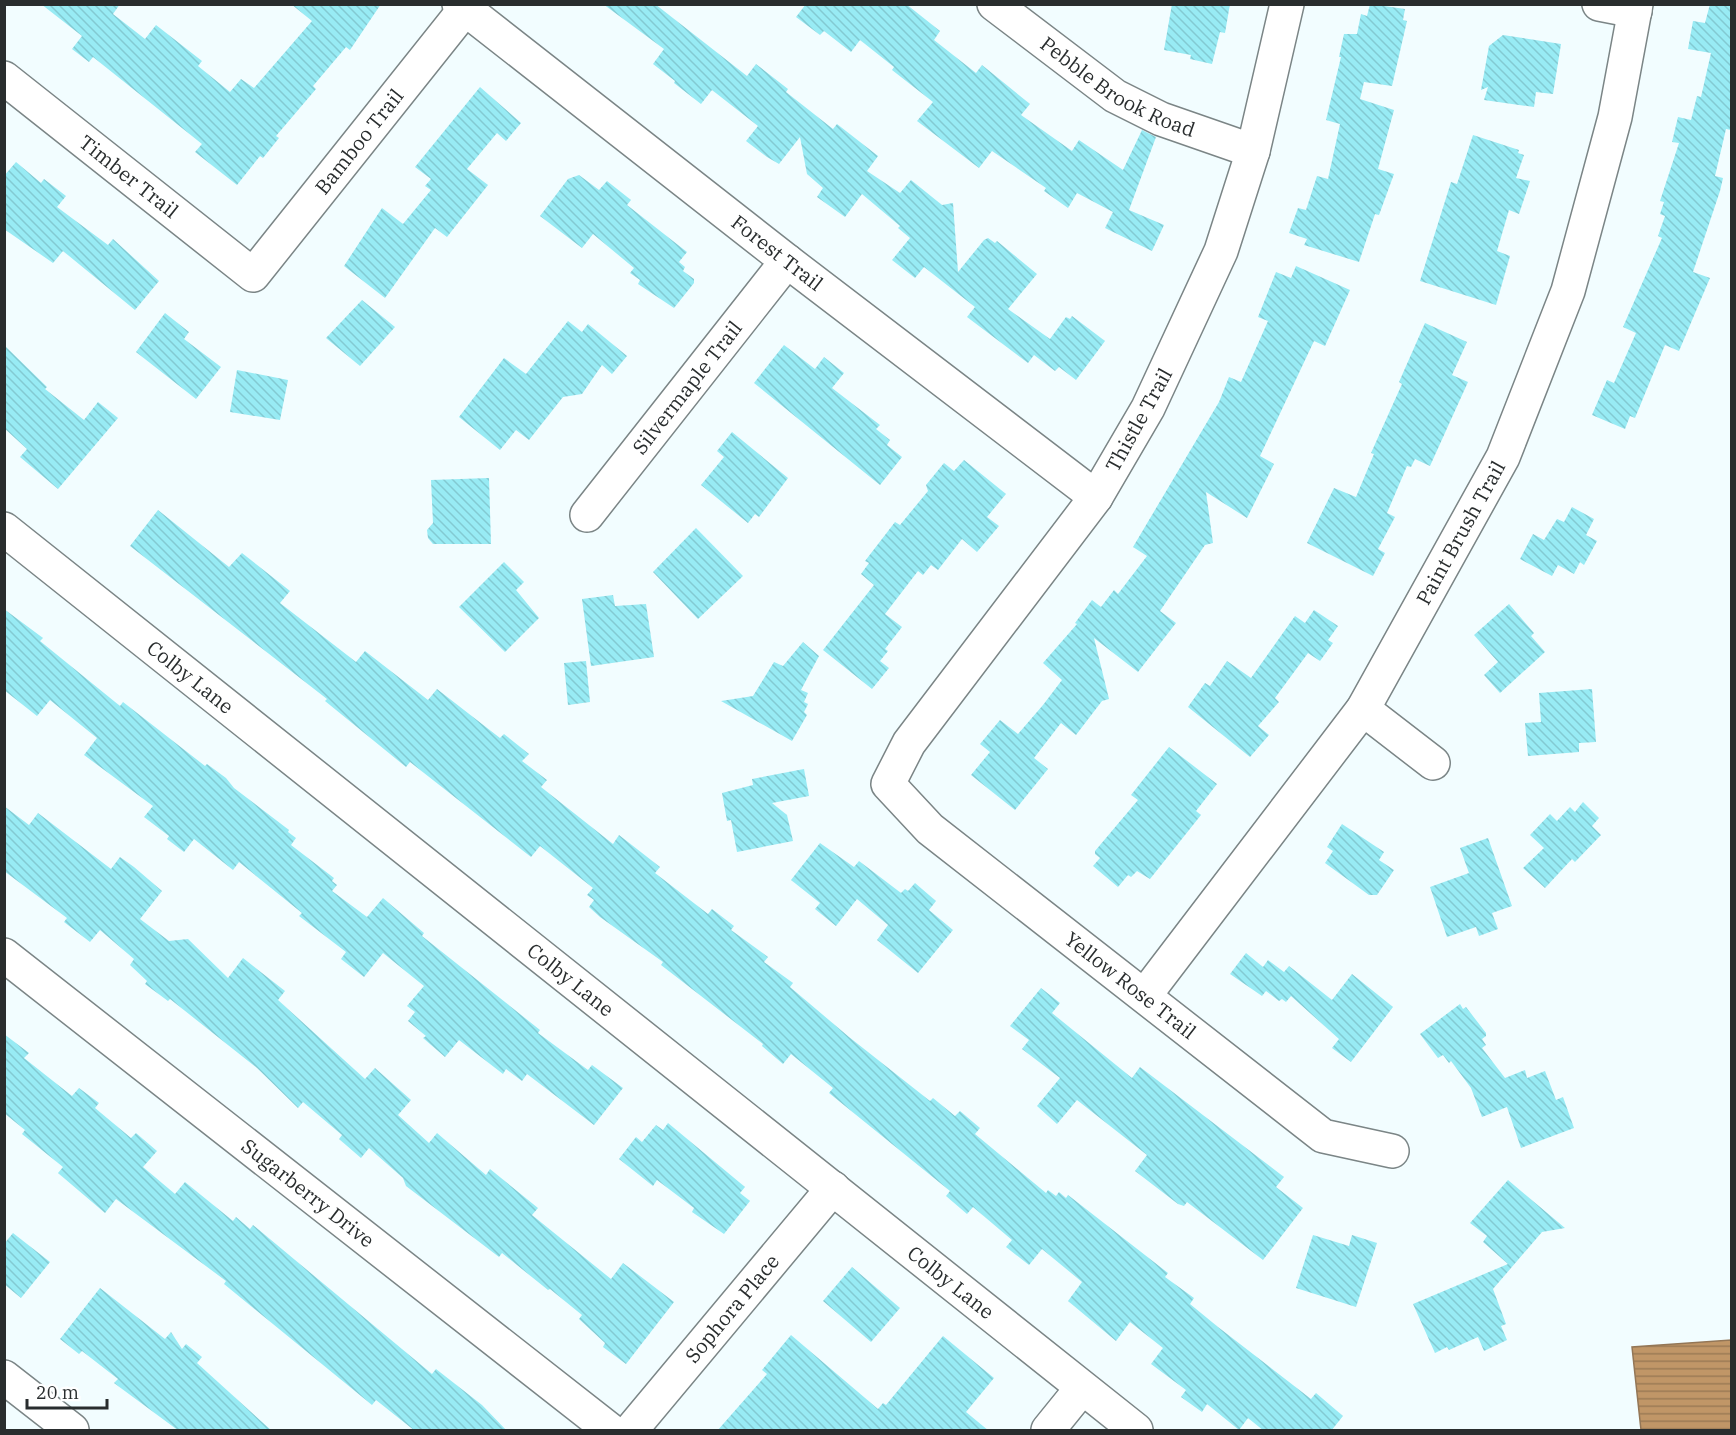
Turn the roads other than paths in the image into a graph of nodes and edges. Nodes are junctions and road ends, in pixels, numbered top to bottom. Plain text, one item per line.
1 (993, 4) edge
2 (1287, 4) edge
3 (1599, 4) edge
4 (462, 7) edge
5 (1636, 8) edge
6 (4, 78) edge
7 (1253, 151) junction
8 (787, 261) junction
9 (253, 275) joint
10 (1096, 497) junction
11 (587, 515) dead end
12 (4, 530) edge
13 (1363, 709) junction
14 (1433, 763) dead end
15 (888, 784) joint
16 (4, 955) edge
17 (1145, 995) junction
18 (1392, 1150) dead end
19 (833, 1188) junction
20 (4, 1377) edge
21 (1082, 1388) junction
22 (72, 1431) edge
23 (610, 1431) edge
24 (631, 1431) edge
25 (1048, 1431) edge
26 (1136, 1431) edge

1 - 7 street, Pebble Brook Road
2 - 7 street, Thistle Trail
3 - 5 street
4 - 8 street, Forest Trail
4 - 9 street, Bamboo Trail
5 - 13 street, Paint Brush Trail
6 - 9 street, Timber Trail
7 - 10 street, Thistle Trail
8 - 10 street, Forest Trail
8 - 11 street, Silvermaple Trail
10 - 15 street, Thistle Trail
12 - 19 street, Colby Lane
13 - 14 street
13 - 17 street, Paint Brush Trail
15 - 17 street, Yellow Rose Trail
16 - 23 street, Sugarberry Drive
17 - 18 street, Yellow Rose Trail
19 - 21 street, Colby Lane
19 - 24 street, Sophora Place
20 - 22 street
21 - 25 street
21 - 26 street, Colby Lane

